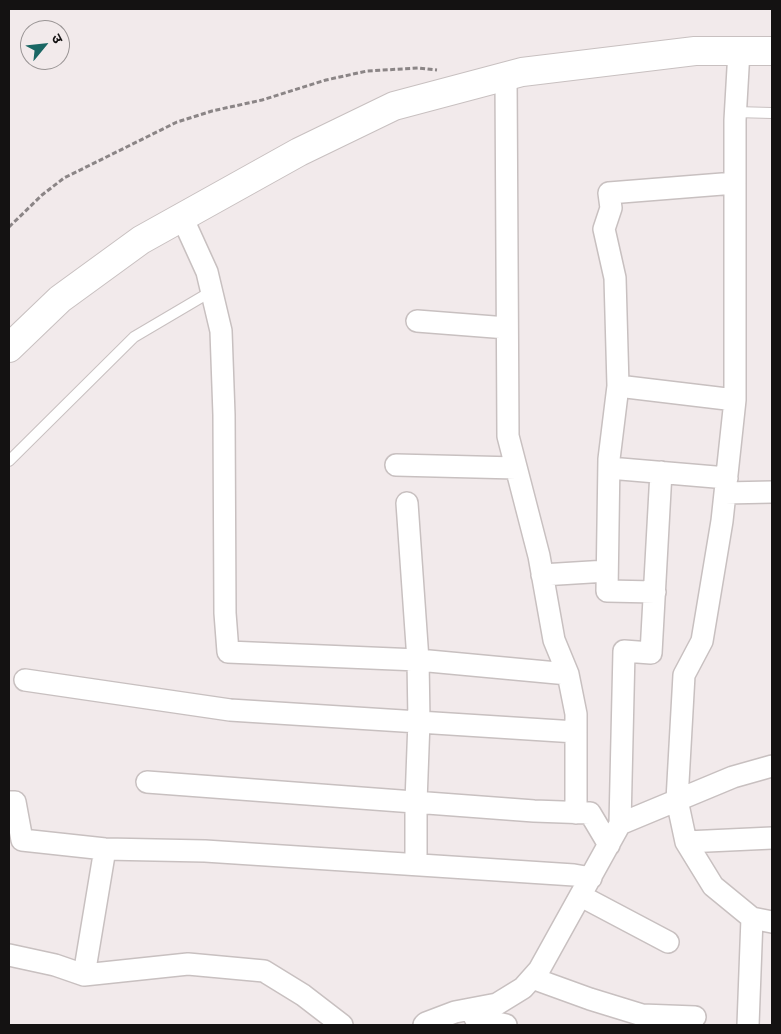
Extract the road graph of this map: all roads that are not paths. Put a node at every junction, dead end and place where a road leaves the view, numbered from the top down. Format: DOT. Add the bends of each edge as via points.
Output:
graph roads {
  1 [pos="739,51"];
  2 [pos="772,51"];
  3 [pos="506,77"];
  4 [pos="736,112"];
  5 [pos="772,113"];
  6 [pos="735,183"];
  7 [pos="182,217"];
  8 [pos="212,291"];
  9 [pos="417,321"];
  10 [pos="507,328"];
  11 [pos="9,348"];
  12 [pos="618,386"];
  13 [pos="735,400"];
  14 [pos="9,461"];
  15 [pos="396,465"];
  16 [pos="516,468"];
  17 [pos="609,468"];
  18 [pos="660,472"];
  19 [pos="726,486"];
  20 [pos="772,492"];
  21 [pos="407,503"];
  22 [pos="607,571"];
  23 [pos="542,574"];
  24 [pos="655,592"];
  25 [pos="418,660"];
  26 [pos="568,674"];
  27 [pos="24,680"];
  28 [pos="419,721"];
  29 [pos="576,732"];
  30 [pos="772,766"];
  31 [pos="147,782"];
  32 [pos="677,800"];
  33 [pos="9,802"];
  34 [pos="416,802"];
  35 [pos="576,813"];
  36 [pos="620,824"];
  37 [pos="772,838"];
  38 [pos="686,842"];
  39 [pos="609,845"];
  40 [pos="105,849"];
  41 [pos="416,864"];
  42 [pos="586,887"];
  43 [pos="762,920"];
  44 [pos="668,942"];
  45 [pos="9,955"];
  46 [pos="84,975"];
  47 [pos="532,978"];
  48 [pos="471,1009"];
  49 [pos="695,1017"];
  50 [pos="342,1025"];
  51 [pos="424,1025"];
  52 [pos="506,1025"];
  53 [pos="748,1025"];
  1 -- 2 [label="main road"];
  1 -- 3 [label="main road" via="695,51 522,72"];
  1 -- 4 [label="street"];
  3 -- 7 [label="main road" via="394,106 299,152"];
  3 -- 10 [label="street"];
  4 -- 5 [label="lane"];
  4 -- 6 [label="street"];
  6 -- 12 [label="street" via="609,193 611,208 604,229 615,278"];
  6 -- 13 [label="street"];
  7 -- 8 [label="street" via="207,272"];
  7 -- 11 [label="main road" via="141,240 60,299"];
  8 -- 14 [label="lane" via="134,337"];
  8 -- 25 [label="street" via="221,331 228,652"];
  9 -- 10 [label="street"];
  10 -- 16 [label="street" via="508,436"];
  12 -- 13 [label="street"];
  12 -- 17 [label="street"];
  13 -- 19 [label="street"];
  15 -- 16 [label="street"];
  16 -- 23 [label="street"];
  17 -- 18 [label="street"];
  17 -- 22 [label="street"];
  18 -- 19 [label="street"];
  18 -- 24 [label="street"];
  19 -- 20 [label="street"];
  19 -- 32 [label="street" via="702,641 684,675"];
  21 -- 25 [label="street"];
  22 -- 23 [label="street"];
  22 -- 24 [label="street" via="607,591"];
  23 -- 26 [label="street" via="554,640"];
  24 -- 36 [label="street" via="651,653 624,651"];
  25 -- 26 [label="street"];
  25 -- 28 [label="street"];
  26 -- 29 [label="street"];
  27 -- 28 [label="street" via="230,710"];
  28 -- 29 [label="street"];
  28 -- 34 [label="street"];
  29 -- 35 [label="street"];
  30 -- 32 [label="street" via="733,777"];
  31 -- 34 [label="street"];
  32 -- 36 [label="street"];
  32 -- 38 [label="street"];
  33 -- 40 [label="street" via="15,802 22,840"];
  34 -- 35 [label="street"];
  34 -- 41 [label="street"];
  35 -- 39 [label="street" via="590,813"];
  36 -- 39 [label="street"];
  37 -- 38 [label="street"];
  38 -- 43 [label="street" via="713,886"];
  39 -- 42 [label="street"];
  40 -- 41 [label="street" via="205,851"];
  40 -- 46 [label="street"];
  41 -- 42 [label="street" via="574,875"];
  42 -- 44 [label="street"];
  42 -- 47 [label="street"];
  43 -- 53 [label="street"];
  45 -- 46 [label="street"];
  46 -- 50 [label="street" via="188,964 264,971"];
  47 -- 48 [label="street" via="498,1004"];
  47 -- 49 [label="street" via="642,1015"];
  48 -- 51 [label="street"];
  48 -- 52 [label="street" via="475,1018"];
}
